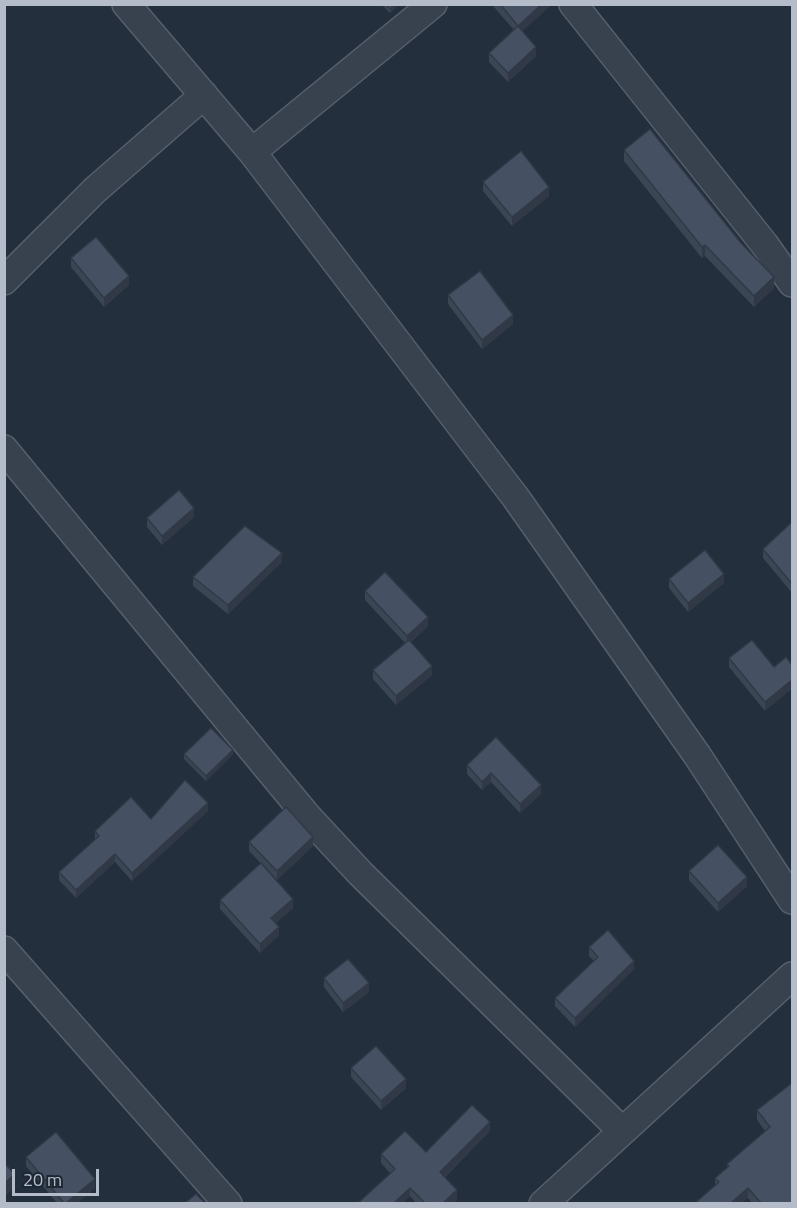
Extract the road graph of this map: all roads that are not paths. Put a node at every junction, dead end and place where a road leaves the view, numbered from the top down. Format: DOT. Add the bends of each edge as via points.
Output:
graph roads {
  1 [pos="126,4"];
  2 [pos="433,4"];
  3 [pos="573,4"];
  4 [pos="204,95"];
  5 [pos="252,152"];
  6 [pos="4,281"];
  7 [pos="792,283"];
  8 [pos="4,449"];
  9 [pos="792,900"];
  10 [pos="4,950"];
  11 [pos="792,976"];
  12 [pos="622,1131"];
  13 [pos="228,1203"];
  14 [pos="543,1203"];
  1 -- 4 [label="street"];
  2 -- 5 [label="street"];
  3 -- 7 [label="street"];
  4 -- 5 [label="street"];
  4 -- 6 [label="street" via="95,190"];
  5 -- 9 [label="street" via="523,507 697,755"];
  8 -- 12 [label="street" via="308,817"];
  10 -- 13 [label="street"];
  11 -- 12 [label="street"];
  12 -- 14 [label="street"];
}
